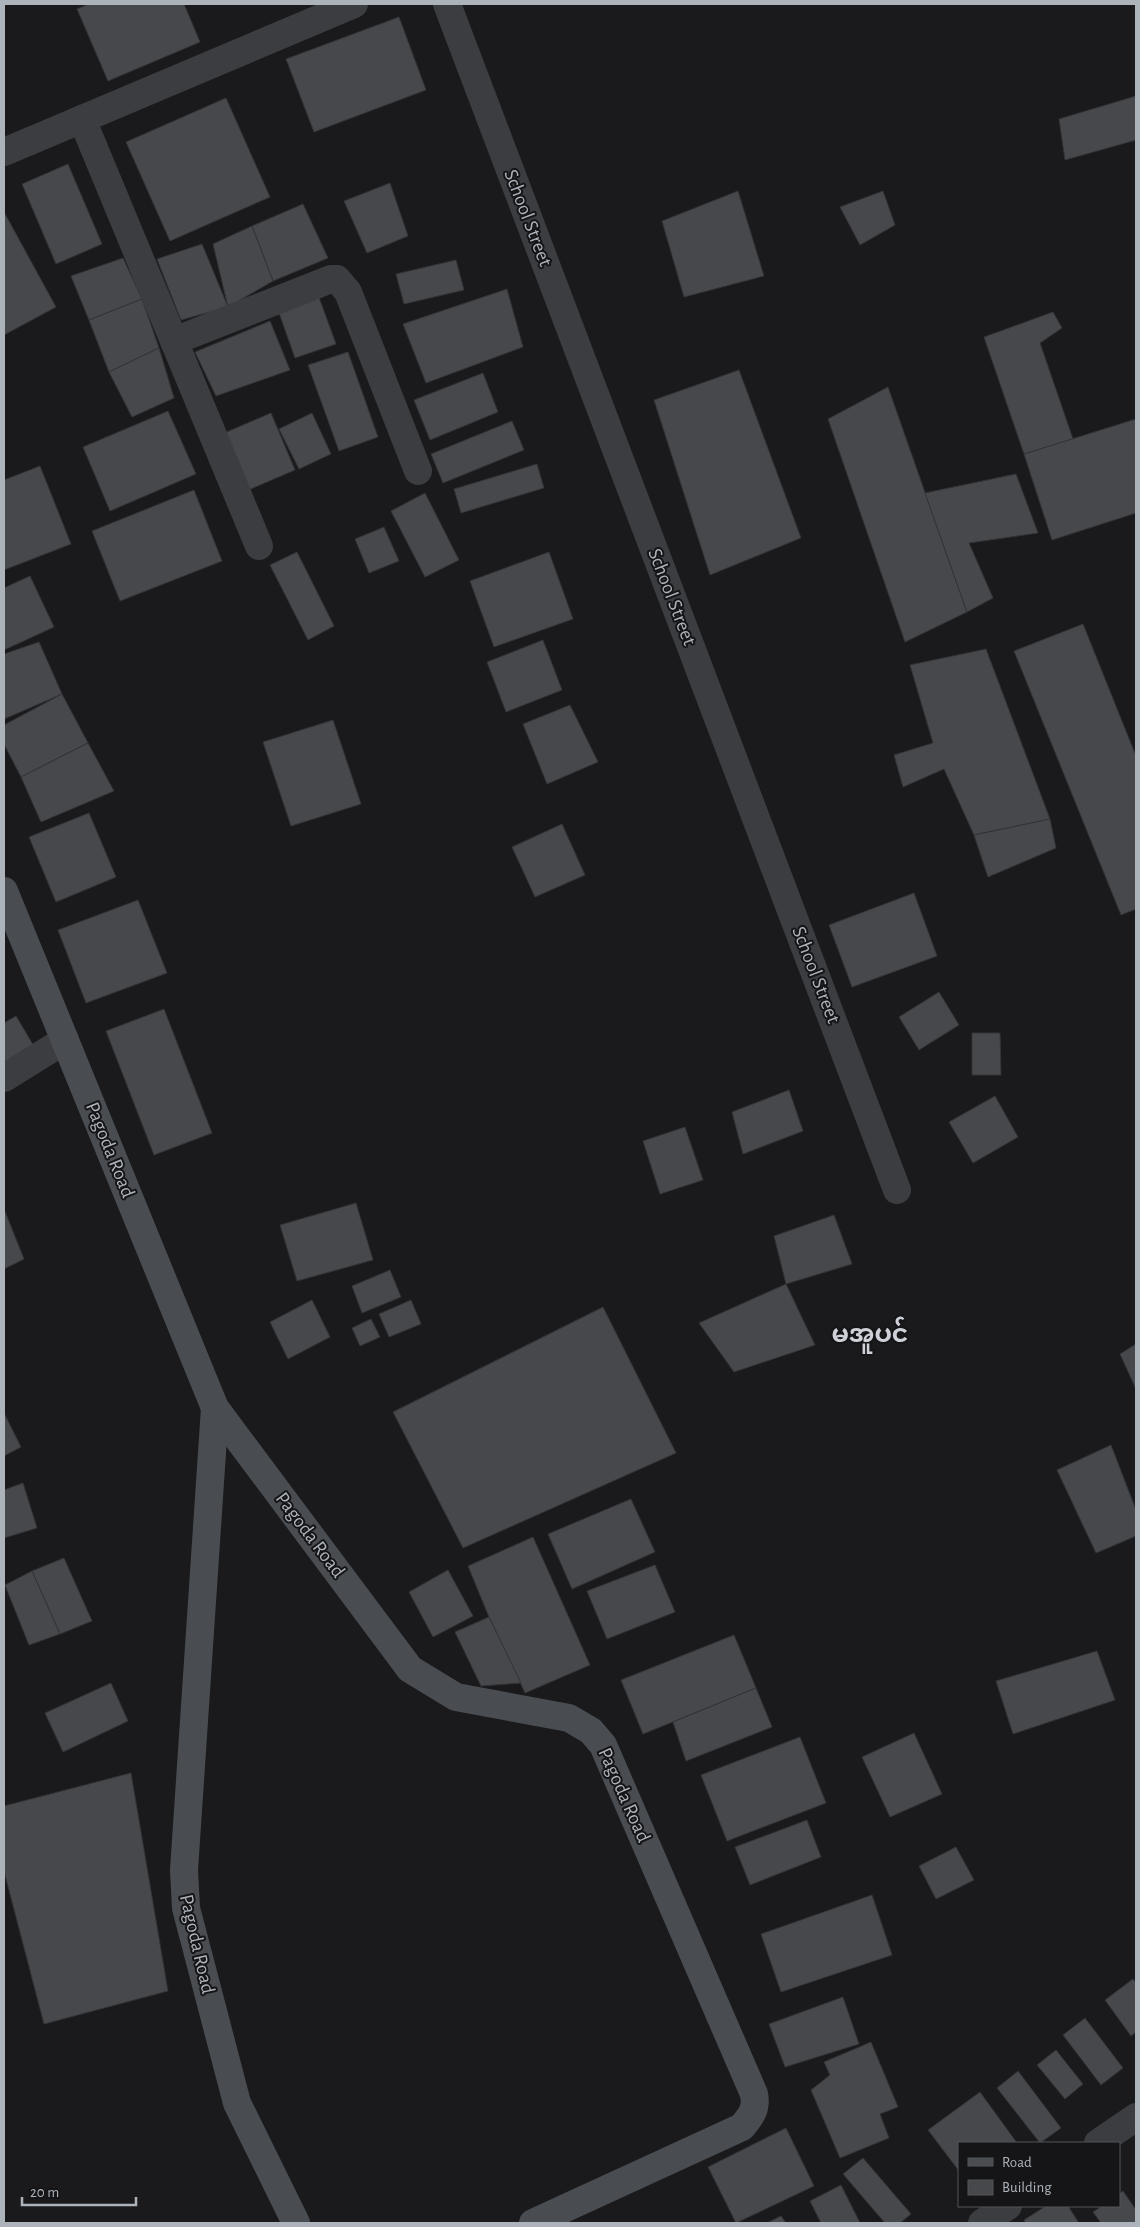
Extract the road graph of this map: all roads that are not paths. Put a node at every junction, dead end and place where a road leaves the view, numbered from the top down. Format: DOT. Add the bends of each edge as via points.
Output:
graph roads {
  1 [pos="354,4"];
  2 [pos="447,4"];
  3 [pos="82,119"];
  4 [pos="4,152"];
  5 [pos="174,341"];
  6 [pos="418,471"];
  7 [pos="259,546"];
  8 [pos="4,891"];
  9 [pos="65,1040"];
  10 [pos="4,1078"];
  11 [pos="897,1190"];
  12 [pos="216,1408"];
  13 [pos="1136,2117"];
  14 [pos="1099,2142"];
  15 [pos="296,2223"];
  16 [pos="533,2223"];
  1 -- 3 [label="street"];
  2 -- 11 [label="street, School Street"];
  3 -- 4 [label="street"];
  3 -- 5 [label="street"];
  5 -- 6 [label="street" via="338,279 348,292"];
  5 -- 7 [label="street"];
  8 -- 9 [label="main road, Pagoda Road"];
  9 -- 10 [label="street"];
  9 -- 12 [label="main road, Pagoda Road"];
  12 -- 15 [label="main road, Pagoda Road" via="184,1870 186,1908 237,2103"];
  12 -- 16 [label="main road, Pagoda Road" via="410,1669 456,1697 568,1718 591,1731 603,1745 754,2094 753,2114 742,2127"];
  13 -- 14 [label="street"];
}
